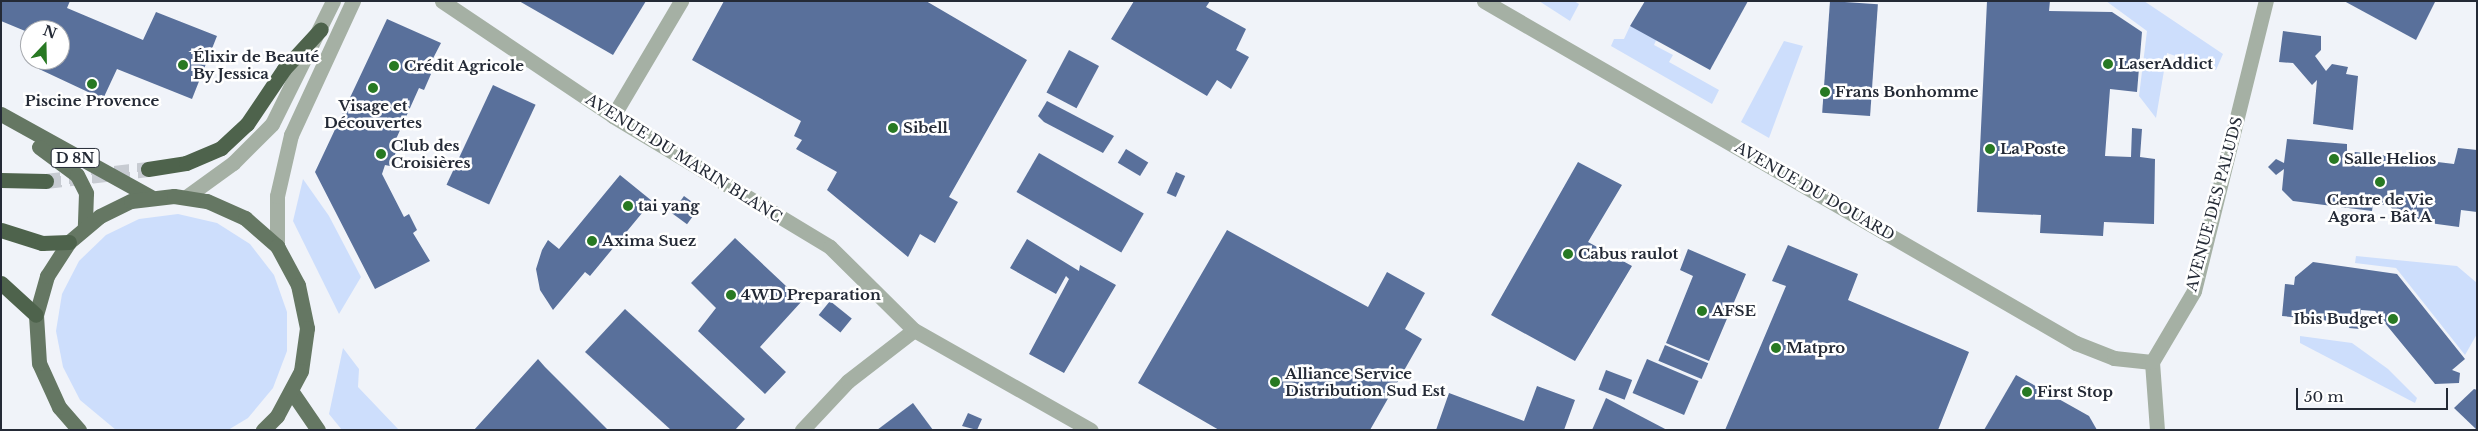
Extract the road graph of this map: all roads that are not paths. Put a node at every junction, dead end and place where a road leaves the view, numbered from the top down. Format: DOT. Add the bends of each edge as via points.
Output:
graph roads {
  1 [pos="333,1"];
  2 [pos="353,1"];
  3 [pos="442,1"];
  4 [pos="681,1"];
  5 [pos="1484,1"];
  6 [pos="2266,1"];
  7 [pos="321,29"];
  8 [pos="1,114"];
  9 [pos="613,116"];
  10 [pos="1,120"];
  11 [pos="148,169"];
  12 [pos="1,180"];
  13 [pos="46,181"];
  14 [pos="151,197"];
  15 [pos="186,197"];
  16 [pos="85,226"];
  17 [pos="1,230"];
  18 [pos="69,242"];
  19 [pos="277,246"];
  20 [pos="1,283"];
  21 [pos="36,315"];
  22 [pos="914,330"];
  23 [pos="2152,362"];
  24 [pos="292,392"];
  25 [pos="79,430"];
  26 [pos="263,430"];
  27 [pos="318,430"];
  28 [pos="802,430"];
  29 [pos="1090,430"];
  30 [pos="2157,430"];
  1 -- 7 [label="street"];
  2 -- 19 [label="street" via="291,135 277,196"];
  3 -- 9 [label="street, AVENUE DU MARIN BLANC"];
  4 -- 9 [label="street"];
  5 -- 23 [label="street, AVENUE DU DOUARD" via="2076,343 2114,358"];
  6 -- 23 [label="street, AVENUE DES PALUDS" via="2194,291"];
  7 -- 11 [label="highway" via="284,69 247,124 221,148 186,163"];
  7 -- 15 [label="street" via="272,124 233,163"];
  8 -- 14 [label="main road, D 8N"];
  9 -- 22 [label="street, AVENUE DU MARIN BLANC" via="830,247"];
  10 -- 16 [label="main road, D 8N" via="77,174 86,193"];
  12 -- 13 [label="highway"];
  14 -- 15 [label="main road"];
  14 -- 16 [label="main road" via="115,208"];
  15 -- 19 [label="main road" via="245,218"];
  16 -- 18 [label="main road"];
  17 -- 18 [label="highway" via="42,243"];
  18 -- 21 [label="main road" via="47,276"];
  19 -- 24 [label="main road" via="298,284 306,320 305,350"];
  20 -- 21 [label="highway"];
  21 -- 25 [label="main road" via="36,339 47,386"];
  22 -- 28 [label="street" via="848,381"];
  22 -- 29 [label="street, AVENUE DU MARIN BLANC"];
  23 -- 30 [label="street"];
  24 -- 26 [label="main road"];
  24 -- 27 [label="main road"];
}
